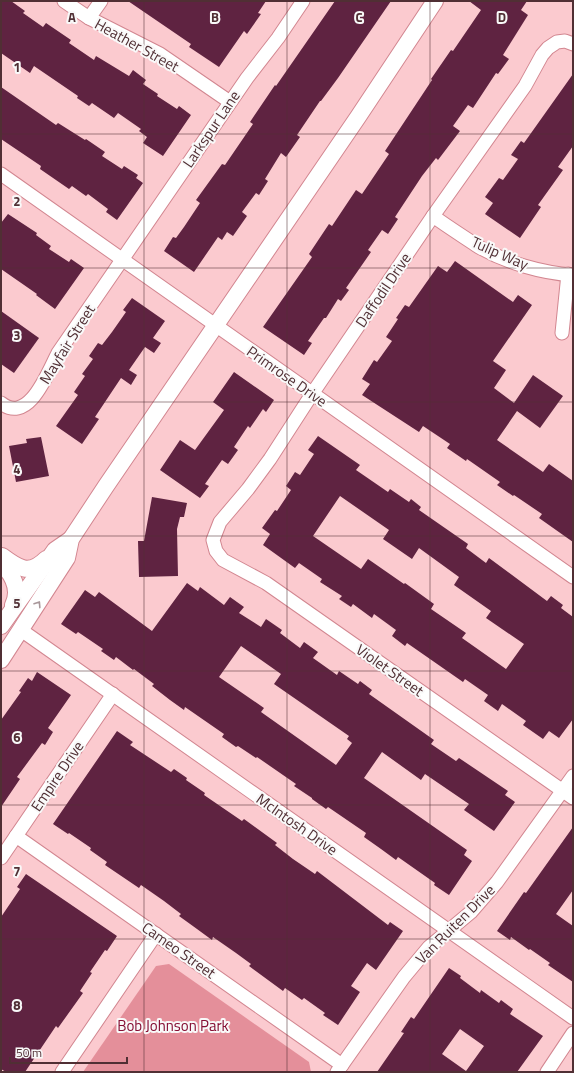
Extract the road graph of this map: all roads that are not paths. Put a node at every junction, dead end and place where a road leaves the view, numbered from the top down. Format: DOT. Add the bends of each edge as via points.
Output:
graph roads {
  1 [pos="64,1"];
  2 [pos="101,1"];
  3 [pos="303,1"];
  4 [pos="435,1"];
  5 [pos="89,18"];
  6 [pos="573,44"];
  7 [pos="230,102"];
  8 [pos="1,174"];
  9 [pos="433,216"];
  10 [pos="122,260"];
  11 [pos="570,274"];
  12 [pos="215,325"];
  13 [pos="562,333"];
  14 [pos="312,394"];
  15 [pos="1,403"];
  16 [pos="71,539"];
  17 [pos="213,540"];
  18 [pos="1,555"];
  19 [pos="50,556"];
  20 [pos="1,563"];
  21 [pos="573,577"];
  22 [pos="5,621"];
  23 [pos="21,630"];
  24 [pos="1,660"];
  25 [pos="113,694"];
  26 [pos="573,776"];
  27 [pos="568,794"];
  28 [pos="16,836"];
  29 [pos="1,858"];
  30 [pos="449,931"];
  31 [pos="156,934"];
  32 [pos="573,1018"];
  33 [pos="573,1033"];
  34 [pos="339,1068"];
  35 [pos="62,1072"];
  36 [pos="546,1072"];
  1 -- 5 [label="street, Heather Street"];
  2 -- 5 [label="street"];
  3 -- 7 [label="street, Larkspur Lane"];
  4 -- 12 [label="street"];
  5 -- 7 [label="street, Heather Street" via="160,54"];
  6 -- 9 [label="street, Daffodil Drive" via="557,42 542,55 524,86"];
  7 -- 10 [label="street, Larkspur Lane"];
  8 -- 10 [label="street, Primrose Drive"];
  9 -- 11 [label="street, Tulip Way" via="481,248 509,260 536,269"];
  9 -- 14 [label="street, Daffodil Drive"];
  10 -- 12 [label="street, Primrose Drive"];
  10 -- 15 [label="street, Mayfair Street" via="58,353 31,401 18,408 6,407"];
  11 -- 13 [label="street"];
  12 -- 14 [label="street, Primrose Drive"];
  12 -- 16 [label="street"];
  14 -- 17 [label="street, Daffodil Drive" via="248,489 220,522"];
  14 -- 21 [label="street, Primrose Drive"];
  16 -- 19 [label="street"];
  23 -- 16 [label="street, one-way" via="67,558"];
  17 -- 27 [label="street, Violet Street" via="216,551 223,560 266,583"];
  18 -- 19 [label="street" via="16,566 27,569 34,568"];
  19 -- 22 [label="street"];
  20 -- 22 [label="street" via="11,574 17,589 15,602"];
  23 -- 24 [label="street"];
  23 -- 25 [label="street, McIntosh Drive"];
  25 -- 28 [label="street, Empire Drive"];
  25 -- 30 [label="street, McIntosh Drive"];
  26 -- 27 [label="street, Van Ruiten Drive"];
  27 -- 30 [label="street, Van Ruiten Drive" via="471,912"];
  28 -- 29 [label="street, Empire Drive"];
  28 -- 31 [label="street, Cameo Street"];
  30 -- 32 [label="street, McIntosh Drive"];
  30 -- 34 [label="street, Van Ruiten Drive" via="429,947 404,977"];
  31 -- 34 [label="street, Cameo Street"];
  31 -- 35 [label="street"];
  33 -- 36 [label="street"];
}
